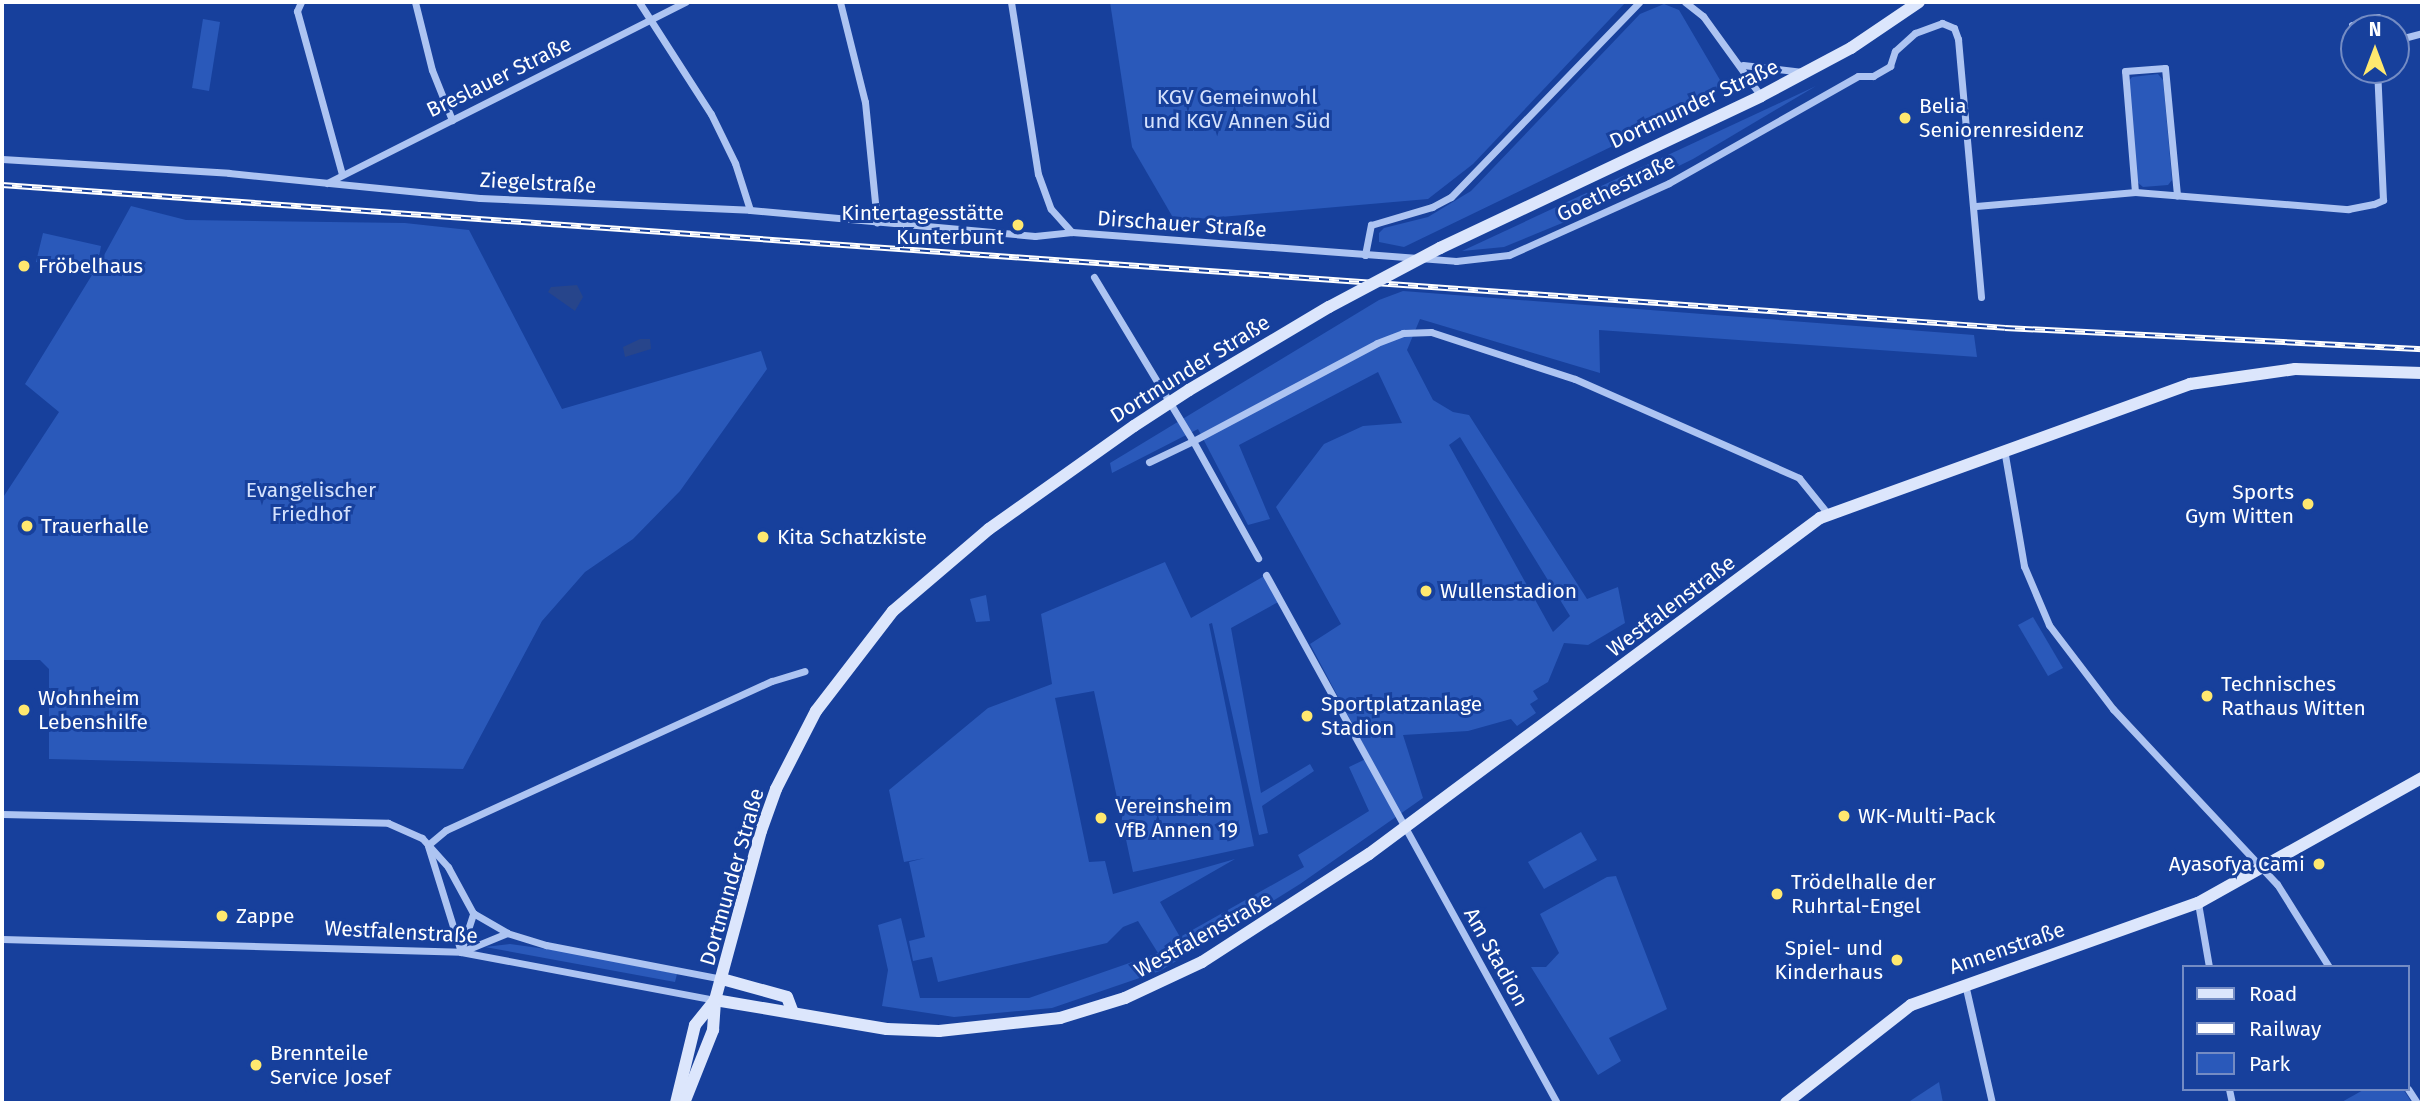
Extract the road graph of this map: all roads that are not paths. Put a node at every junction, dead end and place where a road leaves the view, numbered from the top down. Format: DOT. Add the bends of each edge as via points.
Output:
graph roads {
  1 [pos="301,2"];
  2 [pos="415,2"];
  3 [pos="639,2"];
  4 [pos="686,2"];
  5 [pos="840,2"];
  6 [pos="1011,2"];
  7 [pos="1639,2"];
  8 [pos="1685,2"];
  9 [pos="1919,2"];
  10 [pos="652,21"];
  11 [pos="1743,65"];
  12 [pos="1807,72"];
  13 [pos="2378,84"];
  14 [pos="1761,96"];
  15 [pos="452,120"];
  16 [pos="2,159"];
  17 [pos="342,174"];
  18 [pos="326,183"];
  19 [pos="2135,192"];
  20 [pos="2177,195"];
  21 [pos="1976,206"];
  22 [pos="750,210"];
  23 [pos="877,222"];
  24 [pos="1072,232"];
  25 [pos="1365,255"];
  26 [pos="1094,277"];
  27 [pos="1982,297"];
  28 [pos="2422,373"];
  29 [pos="1193,441"];
  30 [pos="2004,449"];
  31 [pos="1149,462"];
  32 [pos="1828,514"];
  33 [pos="1258,558"];
  34 [pos="1266,575"];
  35 [pos="804,671"];
  36 [pos="2422,778"];
  37 [pos="2,814"];
  38 [pos="1402,828"];
  39 [pos="428,845"];
  40 [pos="2262,868"];
  41 [pos="2198,903"];
  42 [pos="473,913"];
  43 [pos="507,933"];
  44 [pos="2,939"];
  45 [pos="461,952"];
  46 [pos="2209,965"];
  47 [pos="2328,965"];
  48 [pos="722,979"];
  49 [pos="1964,983"];
  50 [pos="715,1000"];
  51 [pos="792,1010"];
  52 [pos="676,1103"];
  53 [pos="684,1103"];
  54 [pos="1557,1103"];
  55 [pos="1786,1103"];
  56 [pos="1992,1103"];
  1 -- 17 [label="street" via="297,11"];
  2 -- 15 [label="street" via="432,70"];
  3 -- 10 [label="street"];
  4 -- 10 [label="street, Breslauer Straße"];
  5 -- 23 [label="street" via="865,102"];
  6 -- 24 [label="street, Dirschauer Straße" via="1038,174 1051,209"];
  7 -- 25 [label="street" via="1451,197 1432,208 1371,225"];
  8 -- 11 [label="street" via="1703,16"];
  9 -- 12 [label="street, Dortmunder Straße"];
  10 -- 15 [label="street, Breslauer Straße"];
  10 -- 22 [label="street" via="724,139"];
  11 -- 12 [label="street"];
  11 -- 14 [label="street"];
  12 -- 14 [label="street, Dortmunder Straße"];
  13 -- 20 [label="street" via="2383,200 2348,209"];
  14 -- 48 [label="street, Dortmunder Straße, bridge" via="1440,248 1329,307 1133,426 937,571 893,611 817,711 773,796"];
  15 -- 17 [label="street, Breslauer Straße"];
  16 -- 18 [label="street, Ziegelstraße"];
  17 -- 18 [label="street, Breslauer Straße"];
  18 -- 22 [label="street, Ziegelstraße" via="480,198"];
  19 -- 20 [label="street"];
  19 -- 20 [label="street" via="2125,71 2165,68"];
  19 -- 21 [label="street"];
  21 -- 25 [label="street, Goethestraße" via="1958,39 1954,28 1930,24 1895,51 1890,66 1873,76 1858,76 1669,183 1509,255 1456,261"];
  21 -- 27 [label="street, Goethestraße"];
  22 -- 23 [label="street, Ziegelstraße"];
  23 -- 24 [label="street, Ziegelstraße" via="1035,236"];
  24 -- 25 [label="street, Dirschauer Straße"];
  26 -- 29 [label="street"];
  28 -- 30 [label="street" via="2304,369 2247,373 2164,391"];
  29 -- 31 [label="street"];
  29 -- 32 [label="street" via="1387,338 1431,332 1575,379 1799,478"];
  29 -- 33 [label="street"];
  30 -- 32 [label="street, Westfalenstraße"];
  30 -- 40 [label="street" via="2031,584 2059,641 2113,709"];
  32 -- 38 [label="street, Westfalenstraße"];
  34 -- 38 [label="street"];
  35 -- 39 [label="street" via="772,681 446,830"];
  36 -- 40 [label="street, Annenstraße"];
  37 -- 39 [label="street" via="373,820 414,833"];
  38 -- 51 [label="street, Westfalenstraße" via="1288,910 1202,962 1092,1009 1028,1023 939,1031 887,1028"];
  38 -- 54 [label="street, Am Stadion"];
  39 -- 42 [label="street" via="448,867"];
  39 -- 45 [label="street"];
  40 -- 41 [label="street, Annenstraße"];
  40 -- 47 [label="street"];
  41 -- 46 [label="street"];
  41 -- 49 [label="street, Annenstraße"];
  42 -- 43 [label="street, Westfalenstraße"];
  42 -- 45 [label="street"];
  43 -- 45 [label="street"];
  43 -- 48 [label="street, Westfalenstraße"];
  44 -- 45 [label="street, Westfalenstraße"];
  45 -- 50 [label="street, Westfalenstraße"];
  48 -- 50 [label="street, Dortmunder Straße"];
  48 -- 51 [label="street, Westfalenstraße" via="786,996"];
  49 -- 55 [label="street, Annenstraße" via="1911,1005"];
  49 -- 56 [label="street"];
  50 -- 51 [label="street, Westfalenstraße" via="783,1014"];
  50 -- 52 [label="street, Dortmunder Straße" via="695,1025"];
  50 -- 53 [label="street, Dortmunder Straße" via="713,1030"];
}
